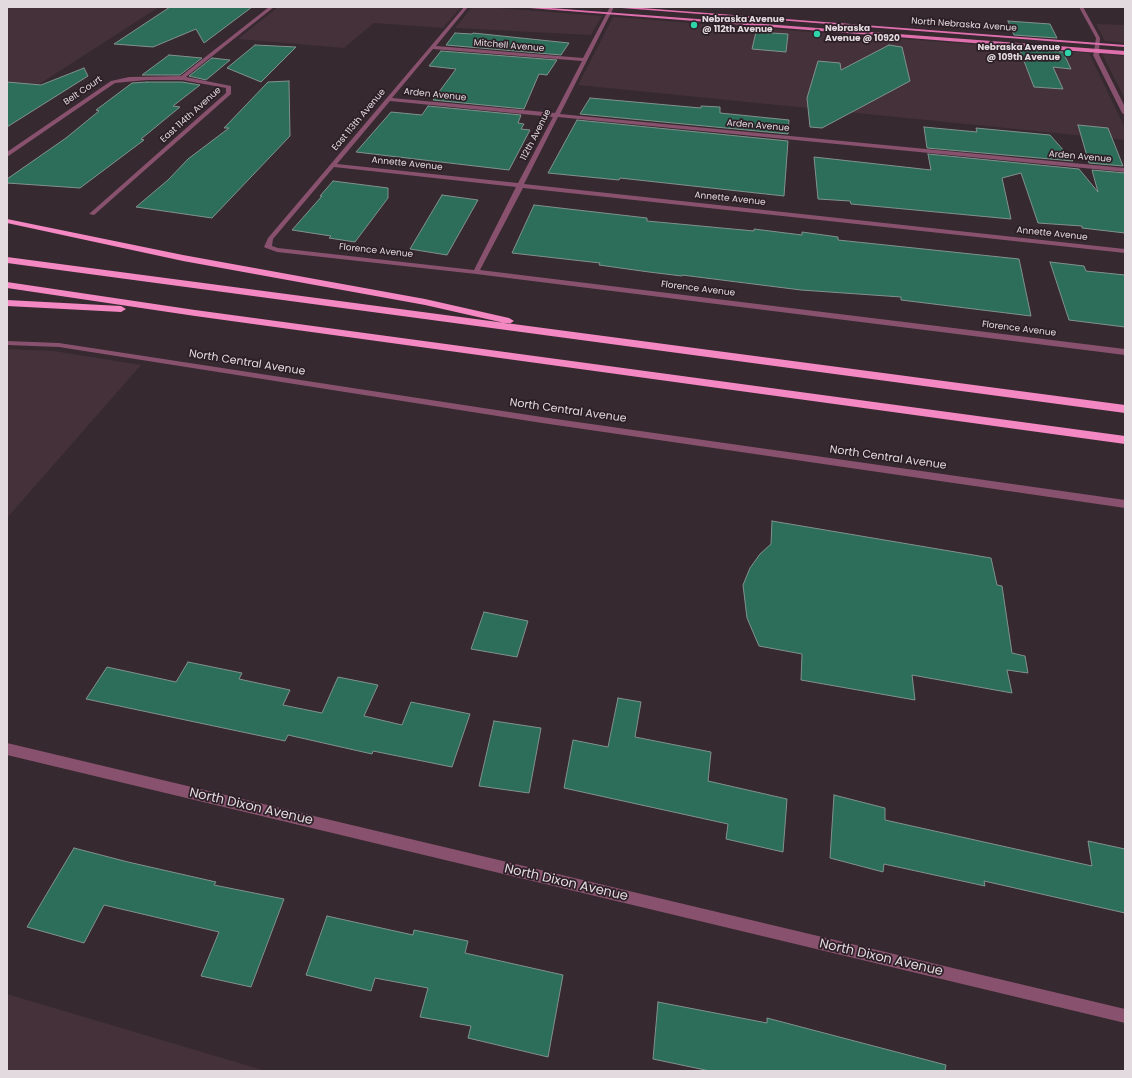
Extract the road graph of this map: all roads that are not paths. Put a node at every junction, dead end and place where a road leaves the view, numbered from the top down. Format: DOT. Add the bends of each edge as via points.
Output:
graph roads {
  1 [pos="272,7"];
  2 [pos="466,7"];
  3 [pos="519,7"];
  4 [pos="611,7"];
  5 [pos="1081,7"];
  6 [pos="609,14"];
  7 [pos="911,29"];
  8 [pos="912,37"];
  9 [pos="1098,44"];
  10 [pos="1125,46"];
  11 [pos="432,47"];
  12 [pos="1097,51"];
  13 [pos="1125,53"];
  14 [pos="584,60"];
  15 [pos="182,78"];
  16 [pos="388,99"];
  17 [pos="1125,113"];
  18 [pos="556,116"];
  19 [pos="7,155"];
  20 [pos="332,165"];
  21 [pos="1125,170"];
  22 [pos="520,186"];
  23 [pos="92,214"];
  24 [pos="7,220"];
  25 [pos="268,247"];
  26 [pos="1125,251"];
  27 [pos="7,260"];
  28 [pos="476,272"];
  29 [pos="7,285"];
  30 [pos="7,303"];
  31 [pos="194,313"];
  32 [pos="567,335"];
  33 [pos="7,343"];
  34 [pos="1125,352"];
  35 [pos="1125,409"];
  36 [pos="1125,440"];
  37 [pos="1125,504"];
  38 [pos="7,749"];
  39 [pos="1125,1016"];
  1 -- 15 [label="street"];
  2 -- 11 [label="street, East 113th Avenue"];
  3 -- 6 [label="main road, North Nebraska Avenue"];
  4 -- 6 [label="street, 112th Avenue"];
  4 -- 7 [label="main road, North Nebraska Avenue"];
  5 -- 9 [label="street" via="1098,38"];
  6 -- 8 [label="main road, North Nebraska Avenue"];
  6 -- 14 [label="street, 112th Avenue"];
  7 -- 8 [label="main road"];
  7 -- 9 [label="main road, North Nebraska Avenue"];
  8 -- 12 [label="main road, North Nebraska Avenue"];
  9 -- 10 [label="main road, North Nebraska Avenue"];
  9 -- 12 [label="street"];
  11 -- 14 [label="street, Mitchell Avenue"];
  11 -- 16 [label="street, East 113th Avenue"];
  12 -- 13 [label="main road, North Nebraska Avenue"];
  12 -- 17 [label="street" via="1096,55"];
  14 -- 18 [label="street, 112th Avenue"];
  15 -- 19 [label="street, Belt Court" via="141,78 113,82"];
  15 -- 23 [label="street, East 114th Avenue" via="229,87 229,93"];
  16 -- 18 [label="street, Arden Avenue"];
  16 -- 20 [label="street, East 113th Avenue"];
  18 -- 21 [label="street, Arden Avenue"];
  18 -- 22 [label="street, 112th Avenue"];
  20 -- 22 [label="street, Annette Avenue"];
  20 -- 25 [label="street, East 113th Avenue" via="270,239"];
  22 -- 26 [label="street, Annette Avenue"];
  22 -- 28 [label="street, 112th Avenue"];
  24 -- 32 [label="highway" via="183,258 425,302"];
  25 -- 28 [label="street, Florence Avenue"];
  27 -- 32 [label="highway"];
  28 -- 34 [label="street, Florence Avenue"];
  29 -- 31 [label="highway"];
  30 -- 31 [label="highway"];
  31 -- 36 [label="highway"];
  32 -- 35 [label="highway"];
  33 -- 37 [label="street, North Central Avenue" via="59,345 534,419"];
  38 -- 39 [label="street, North Dixon Avenue"];
}
